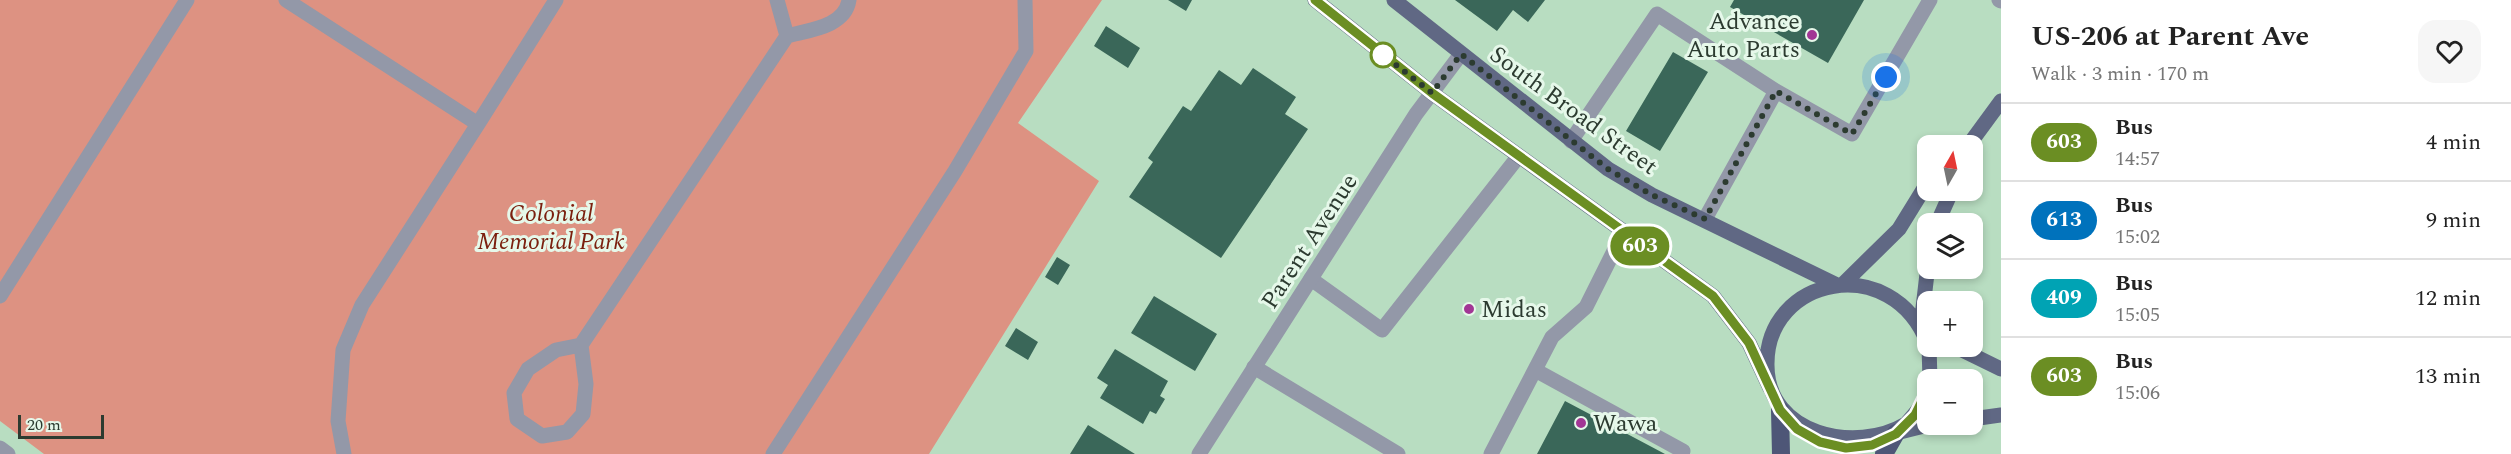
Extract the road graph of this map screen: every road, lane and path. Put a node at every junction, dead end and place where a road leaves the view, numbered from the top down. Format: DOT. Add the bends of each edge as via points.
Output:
graph roads {
  1 [pos="187,0"];
  2 [pos="286,0"];
  3 [pos="556,0"];
  4 [pos="777,0"];
  5 [pos="849,0"];
  6 [pos="1025,0"];
  7 [pos="1394,0"];
  8 [pos="1930,0"];
  9 [pos="1324,3"];
  10 [pos="787,36"];
  11 [pos="1461,54"];
  12 [pos="1776,91"];
  13 [pos="1432,93"];
  14 [pos="2001,101"];
  15 [pos="478,124"];
  16 [pos="1976,135"];
  17 [pos="1571,141"];
  18 [pos="1518,157"];
  19 [pos="1917,200"];
  20 [pos="1705,219"];
  21 [pos="1623,233"];
  22 [pos="1311,279"];
  23 [pos="1839,285"];
  24 [pos="0,296"];
  25 [pos="1917,324"];
  26 [pos="581,345"];
  27 [pos="1976,357"];
  28 [pos="1254,367"];
  29 [pos="2001,369"];
  30 [pos="1535,370"];
  31 [pos="1770,388"];
  32 [pos="1780,410"];
  33 [pos="1917,411"];
  34 [pos="2001,415"];
  35 [pos="1983,417"];
  36 [pos="1917,428"];
  37 [pos="1896,434"];
  38 [pos="0,448"];
  39 [pos="8,454"];
  40 [pos="344,454"];
  41 [pos="773,454"];
  42 [pos="1199,454"];
  43 [pos="1398,454"];
  44 [pos="1491,454"];
  45 [pos="1682,454"];
  46 [pos="1781,454"];
  47 [pos="1884,454"];
  1 -- 24 [label="street"];
  2 -- 15 [label="street"];
  3 -- 15 [label="street"];
  4 -- 10 [label="street"];
  5 -- 10 [label="street" via="837,22"];
  6 -- 41 [label="street" via="1026,51 955,171"];
  7 -- 11 [label="main road, South Broad Street"];
  8 -- 12 [label="street" via="1852,134"];
  9 -- 13 [label="main road"];
  10 -- 26 [label="street"];
  11 -- 13 [label="street, Parent Avenue"];
  11 -- 17 [label="main road, South Broad Street"];
  12 -- 17 [label="street" via="1657,14"];
  12 -- 20 [label="street"];
  13 -- 18 [label="main road"];
  13 -- 22 [label="street, Parent Avenue"];
  14 -- 16 [label="main road"];
  15 -- 40 [label="street" via="362,305 343,350 338,421"];
  17 -- 20 [label="main road, South Broad Street" via="1652,195"];
  18 -- 21 [label="main road"];
  18 -- 22 [label="street" via="1382,330"];
  19 -- 23 [label="main road" via="1899,229"];
  20 -- 23 [label="main road, South Broad Street"];
  21 -- 30 [label="street" via="1586,307 1552,337"];
  21 -- 31 [label="main road" via="1713,296 1749,343"];
  22 -- 28 [label="street, Parent Avenue"];
  23 -- 25 [label="main road" via="1861,285 1884,292 1906,307"];
  23 -- 31 [label="main road" via="1815,291 1795,304 1780,321 1770,342"];
  26 -- 26 [label="street" via="586,384 584,414 567,432 542,436 517,419 514,393 528,369 556,350"];
  27 -- 29 [label="main road"];
  28 -- 42 [label="street, Parent Avenue"];
  28 -- 43 [label="street"];
  30 -- 44 [label="street"];
  30 -- 45 [label="street" via="1586,405 1683,451"];
  31 -- 32 [label="main road"];
  32 -- 37 [label="main road" via="1797,429 1820,442 1846,448 1872,445"];
  32 -- 46 [label="highway"];
  33 -- 37 [label="main road"];
  34 -- 35 [label="main road"];
  36 -- 37 [label="main road"];
  37 -- 47 [label="highway"];
  38 -- 39 [label="street"];
}
